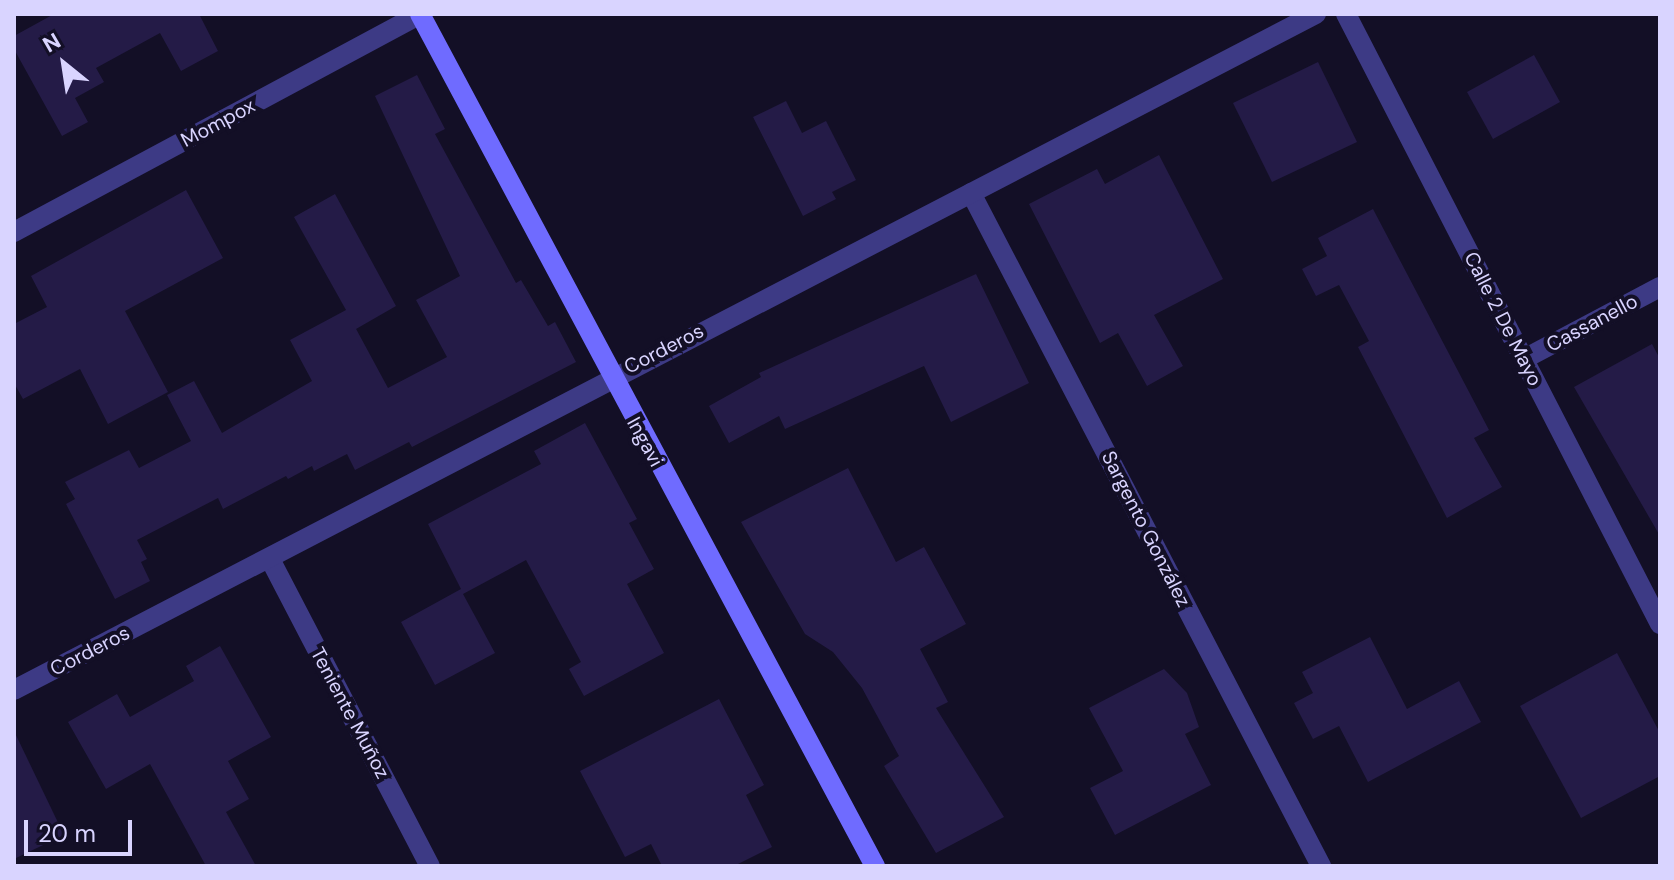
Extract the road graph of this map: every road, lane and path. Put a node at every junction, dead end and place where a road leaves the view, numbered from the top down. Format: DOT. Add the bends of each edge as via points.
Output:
graph roads {
  1 [pos="421,14"];
  2 [pos="1316,14"];
  3 [pos="1346,14"];
  4 [pos="971,193"];
  5 [pos="14,232"];
  6 [pos="1660,287"];
  7 [pos="1524,359"];
  8 [pos="610,377"];
  9 [pos="270,559"];
  10 [pos="1660,624"];
  11 [pos="14,690"];
  12 [pos="430,866"];
  13 [pos="875,866"];
  14 [pos="1321,866"];
  1 -- 5 [label="street, Mompox"];
  1 -- 8 [label="main road, Ingavi"];
  2 -- 4 [label="street, Corderos"];
  3 -- 7 [label="street, Calle 2 De Mayo"];
  4 -- 8 [label="street, Corderos"];
  4 -- 14 [label="street, Sargento González"];
  6 -- 7 [label="street, Cassanello"];
  7 -- 10 [label="street, Calle 2 De Mayo"];
  8 -- 9 [label="street, Corderos"];
  8 -- 13 [label="main road, Ingavi"];
  9 -- 11 [label="street, Corderos"];
  9 -- 12 [label="street, Teniente Muñoz"];
}
